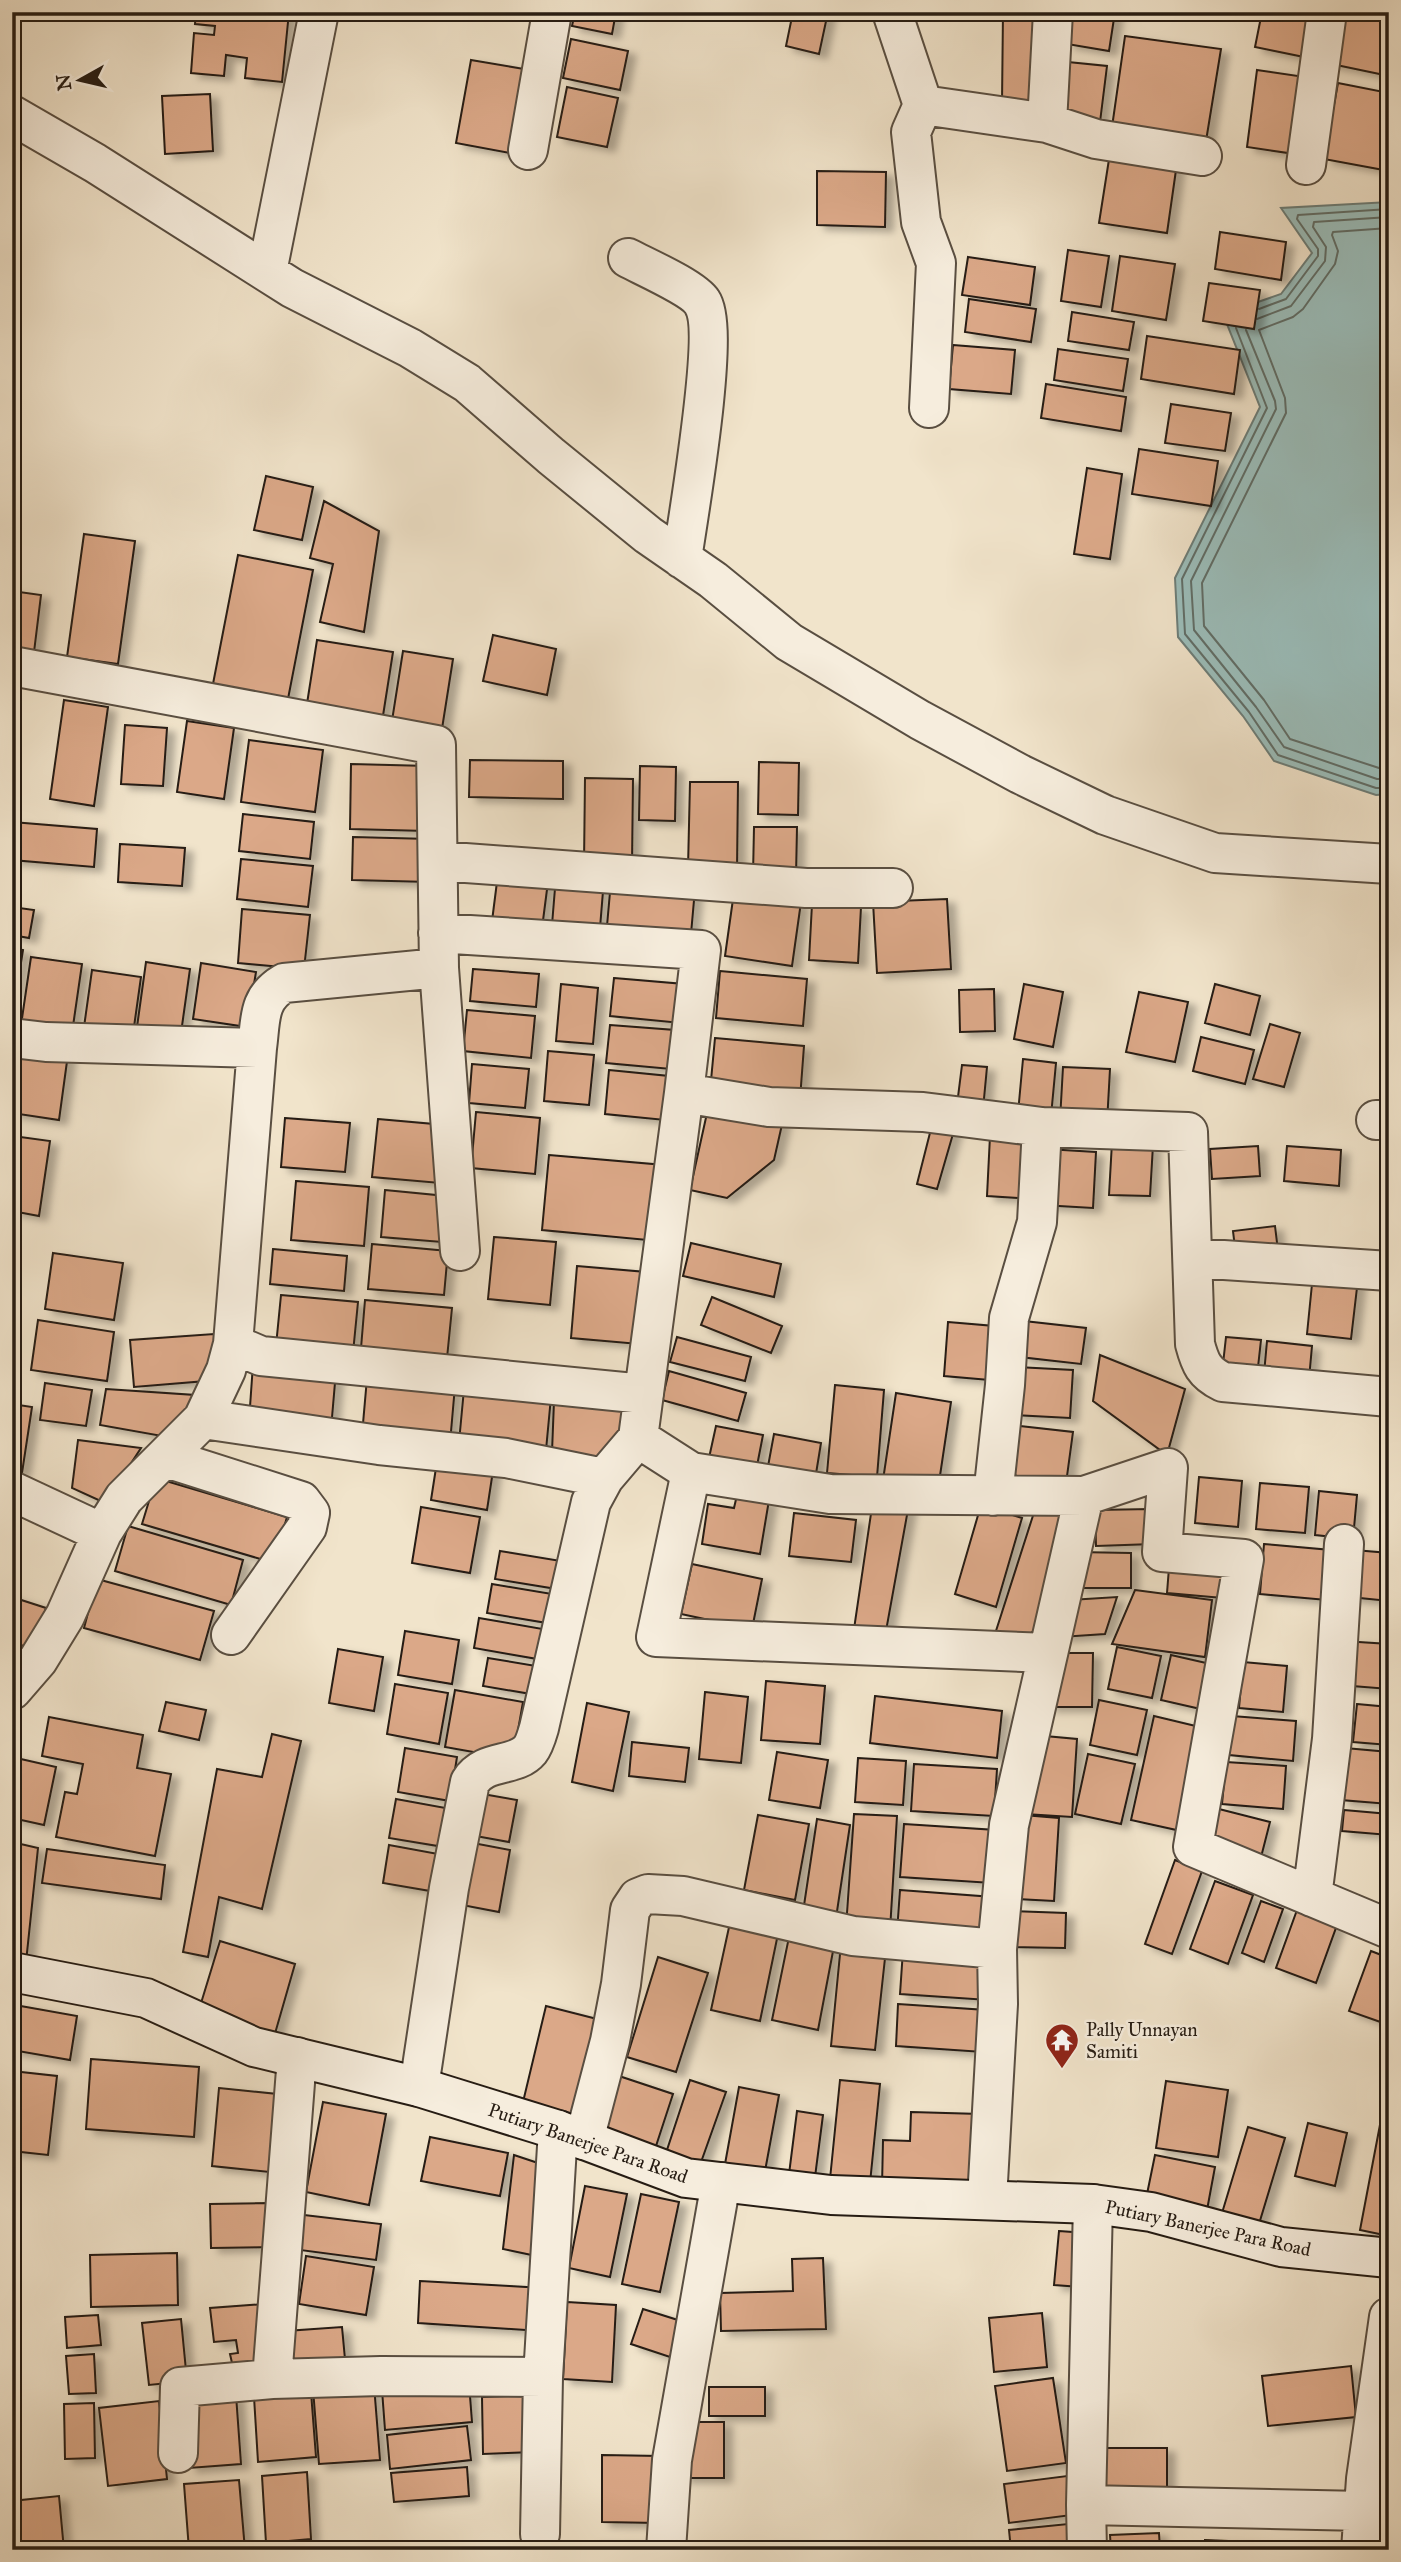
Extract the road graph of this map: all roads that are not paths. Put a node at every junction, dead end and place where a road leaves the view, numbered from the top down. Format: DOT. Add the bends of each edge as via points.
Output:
graph roads {
  1 [pos="319,12"];
  2 [pos="552,12"];
  3 [pos="1053,12"];
  4 [pos="1327,12"];
  5 [pos="899,20"];
  6 [pos="923,105"];
  7 [pos="12,115"];
  8 [pos="1046,123"];
  9 [pos="528,150"];
  10 [pos="1202,156"];
  11 [pos="1306,165"];
  12 [pos="628,258"];
  13 [pos="267,272"];
  14 [pos="929,408"];
  15 [pos="682,559"];
  16 [pos="12,666"];
  17 [pos="439,861"];
  18 [pos="1389,864"];
  19 [pos="893,888"];
  20 [pos="438,951"];
  21 [pos="12,1038"];
  22 [pos="257,1048"];
  23 [pos="684,1093"];
  24 [pos="1042,1127"];
  25 [pos="460,1251"];
  26 [pos="1194,1258"];
  27 [pos="1389,1271"];
  28 [pos="233,1344"];
  29 [pos="644,1394"];
  30 [pos="1389,1397"];
  31 [pos="203,1419"];
  32 [pos="638,1438"];
  33 [pos="166,1458"];
  34 [pos="691,1472"];
  35 [pos="604,1478"];
  36 [pos="12,1491"];
  37 [pos="993,1496"];
  38 [pos="1084,1496"];
  39 [pos="102,1533"];
  40 [pos="1344,1545"];
  41 [pos="231,1635"];
  42 [pos="1048,1653"];
  43 [pos="12,1690"];
  44 [pos="1312,1897"];
  45 [pos="1389,1929"];
  46 [pos="997,1949"];
  47 [pos="12,1972"];
  48 [pos="297,2057"];
  49 [pos="419,2087"];
  50 [pos="571,2135"];
  51 [pos="721,2182"];
  52 [pos="987,2200"];
  53 [pos="1093,2204"];
  54 [pos="1389,2258"];
  55 [pos="1389,2317"];
  56 [pos="543,2377"];
  57 [pos="272,2379"];
  58 [pos="178,2453"];
  59 [pos="1086,2505"];
  60 [pos="1363,2511"];
  61 [pos="540,2534"];
  62 [pos="666,2550"];
  63 [pos="1087,2550"];
  64 [pos="1361,2550"];
  1 -- 13 [label="street"];
  2 -- 9 [label="street"];
  3 -- 8 [label="street"];
  4 -- 11 [label="street"];
  5 -- 6 [label="street"];
  6 -- 8 [label="street"];
  6 -- 14 [label="street" via="911,132 921,222 936,263"];
  7 -- 13 [label="street"];
  8 -- 10 [label="street" via="1096,139"];
  12 -- 15 [label="street" via="692,293 703,303 707,320 703,404"];
  13 -- 15 [label="street" via="467,383"];
  15 -- 18 [label="street" via="801,649 920,720 1105,815 1215,853"];
  16 -- 17 [label="street" via="436,745"];
  17 -- 19 [label="street" via="806,888"];
  17 -- 20 [label="street"];
  20 -- 22 [label="street" via="284,983 264,1000"];
  20 -- 23 [label="street" via="701,950"];
  20 -- 25 [label="street"];
  21 -- 22 [label="street"];
  22 -- 28 [label="street"];
  23 -- 24 [label="street" via="769,1107 922,1112"];
  23 -- 29 [label="street"];
  24 -- 26 [label="street" via="1188,1132"];
  24 -- 37 [label="street" via="1037,1222 1009,1318"];
  26 -- 27 [label="street"];
  26 -- 30 [label="street" via="1195,1344 1201,1366 1210,1377 1223,1382"];
  28 -- 29 [label="street" via="261,1356"];
  28 -- 31 [label="street"];
  29 -- 32 [label="street"];
  31 -- 33 [label="street"];
  31 -- 35 [label="street" via="506,1458"];
  32 -- 34 [label="street"];
  32 -- 35 [label="street"];
  33 -- 39 [label="street" via="124,1498"];
  33 -- 41 [label="street" via="301,1502 310,1513 307,1527"];
  34 -- 37 [label="street" via="830,1494"];
  34 -- 42 [label="street" via="656,1637"];
  35 -- 49 [label="street" via="591,1502 540,1728 530,1750 477,1772 470,1782"];
  36 -- 39 [label="street"];
  37 -- 38 [label="street"];
  38 -- 42 [label="street"];
  38 -- 44 [label="street" via="1168,1468 1163,1552 1244,1559 1193,1847"];
  39 -- 43 [label="street" via="65,1616 38,1660"];
  40 -- 44 [label="street" via="1332,1739"];
  42 -- 46 [label="street" via="1009,1825"];
  44 -- 45 [label="street"];
  46 -- 50 [label="street" via="853,1936 683,1896 648,1894 638,1898 630,1910 612,2030"];
  46 -- 52 [label="street"];
  47 -- 48 [label="street, Putiary Banerjee Para Road" via="146,1998 254,2047"];
  48 -- 49 [label="street, Putiary Banerjee Para Road"];
  48 -- 57 [label="street"];
  49 -- 50 [label="street, Putiary Banerjee Para Road"];
  50 -- 51 [label="street, Putiary Banerjee Para Road" via="686,2178"];
  50 -- 56 [label="street"];
  51 -- 52 [label="street, Putiary Banerjee Para Road" via="831,2195"];
  51 -- 62 [label="street" via="672,2460"];
  52 -- 53 [label="street, Putiary Banerjee Para Road"];
  53 -- 54 [label="street, Putiary Banerjee Para Road" via="1151,2212 1280,2247"];
  53 -- 59 [label="street"];
  55 -- 60 [label="street"];
  56 -- 57 [label="street"];
  56 -- 61 [label="street"];
  57 -- 58 [label="street" via="180,2387"];
  59 -- 60 [label="street"];
  59 -- 63 [label="street"];
  60 -- 64 [label="street"];
}
